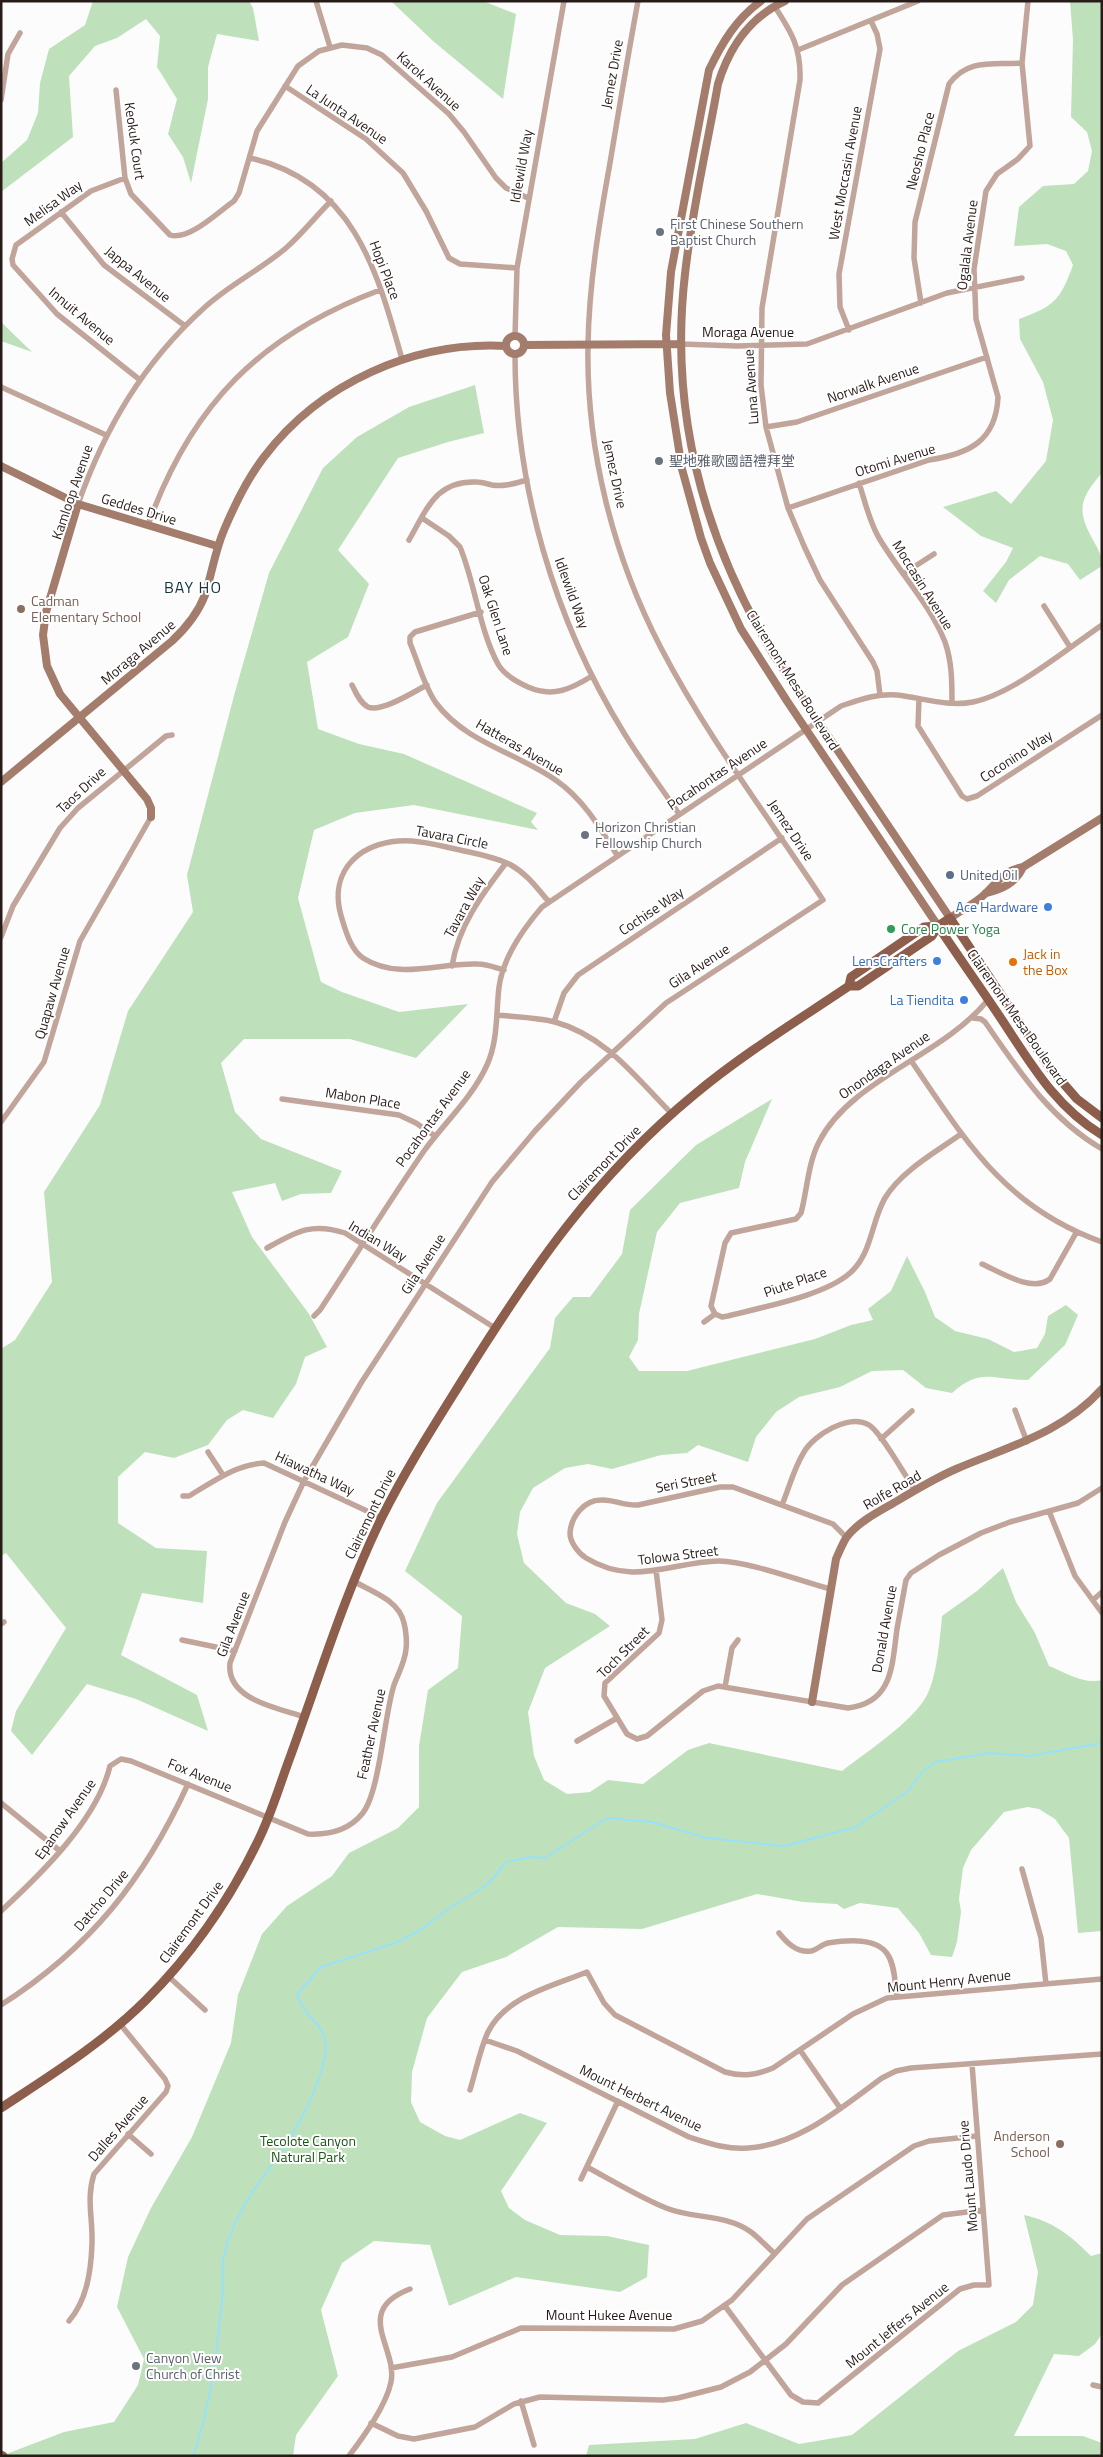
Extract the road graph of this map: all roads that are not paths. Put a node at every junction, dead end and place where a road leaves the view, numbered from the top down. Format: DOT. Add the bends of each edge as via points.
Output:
graph roads {
  1 [pos="316,1"];
  2 [pos="564,1"];
  3 [pos="638,1"];
  4 [pos="761,1"];
  5 [pos="785,1"];
  6 [pos="918,1"];
  7 [pos="1028,1"];
  8 [pos="773,4"];
  9 [pos="871,21"];
  10 [pos="20,33"];
  11 [pos="330,47"];
  12 [pos="798,50"];
  13 [pos="1022,64"];
  14 [pos="284,86"];
  15 [pos="116,90"];
  16 [pos="2,92"];
  17 [pos="1,100"];
  18 [pos="250,158"];
  19 [pos="125,178"];
  20 [pos="528,198"];
  21 [pos="331,201"];
  22 [pos="61,212"];
  23 [pos="13,265"];
  24 [pos="517,268"];
  25 [pos="1022,278"];
  26 [pos="973,287"];
  27 [pos="380,290"];
  28 [pos="921,303"];
  29 [pos="185,326"];
  30 [pos="849,330"];
  31 [pos="516,336"];
  32 [pos="666,344"];
  33 [pos="681,344"];
  34 [pos="524,345"];
  35 [pos="588,345"];
  36 [pos="506,346"];
  37 [pos="761,346"];
  38 [pos="515,354"];
  39 [pos="987,357"];
  40 [pos="402,359"];
  41 [pos="140,380"];
  42 [pos="1,387"];
  43 [pos="995,417"];
  44 [pos="766,427"];
  45 [pos="106,435"];
  46 [pos="1,466"];
  47 [pos="527,480"];
  48 [pos="859,483"];
  49 [pos="78,504"];
  50 [pos="788,508"];
  51 [pos="422,518"];
  52 [pos="148,526"];
  53 [pos="409,540"];
  54 [pos="218,546"];
  55 [pos="934,554"];
  56 [pos="903,574"];
  57 [pos="1044,606"];
  58 [pos="481,612"];
  59 [pos="1102,625"];
  60 [pos="1070,647"];
  61 [pos="592,676"];
  62 [pos="352,685"];
  63 [pos="427,685"];
  64 [pos="880,695"];
  65 [pos="919,699"];
  66 [pos="952,703"];
  67 [pos="1102,714"];
  68 [pos="79,717"];
  69 [pos="818,721"];
  70 [pos="806,730"];
  71 [pos="172,735"];
  72 [pos="122,770"];
  73 [pos="739,774"];
  74 [pos="1,782"];
  75 [pos="679,814"];
  76 [pos="151,817"];
  77 [pos="1102,818"];
  78 [pos="782,838"];
  79 [pos="617,855"];
  80 [pos="506,863"];
  81 [pos="823,900"];
  82 [pos="549,902"];
  83 [pos="950,918"];
  84 [pos="938,926"];
  85 [pos="1,937"];
  86 [pos="452,966"];
  87 [pos="504,970"];
  88 [pos="987,1001"];
  89 [pos="497,1015"];
  90 [pos="973,1018"];
  91 [pos="554,1022"];
  92 [pos="613,1052"];
  93 [pos="912,1062"];
  94 [pos="282,1099"];
  95 [pos="672,1114"];
  96 [pos="1102,1118"];
  97 [pos="1,1122"];
  98 [pos="961,1134"];
  99 [pos="1102,1135"];
  100 [pos="435,1136"];
  101 [pos="1102,1149"];
  102 [pos="1076,1233"];
  103 [pos="1102,1242"];
  104 [pos="362,1244"];
  105 [pos="267,1248"];
  106 [pos="982,1264"];
  107 [pos="424,1284"];
  108 [pos="715,1314"];
  109 [pos="314,1316"];
  110 [pos="704,1322"];
  111 [pos="495,1328"];
  112 [pos="1101,1392"];
  113 [pos="1015,1410"];
  114 [pos="912,1411"];
  115 [pos="881,1439"];
  116 [pos="1027,1442"];
  117 [pos="208,1452"];
  118 [pos="223,1475"];
  119 [pos="304,1481"];
  120 [pos="1102,1488"];
  121 [pos="915,1490"];
  122 [pos="183,1496"];
  123 [pos="782,1505"];
  124 [pos="1048,1511"];
  125 [pos="382,1518"];
  126 [pos="570,1535"];
  127 [pos="847,1538"];
  128 [pos="656,1570"];
  129 [pos="353,1581"];
  130 [pos="830,1589"];
  131 [pos="1102,1592"];
  132 [pos="1093,1600"];
  133 [pos="1102,1613"];
  134 [pos="182,1640"];
  135 [pos="738,1640"];
  136 [pos="235,1651"];
  137 [pos="725,1688"];
  138 [pos="812,1702"];
  139 [pos="305,1717"];
  140 [pos="617,1718"];
  141 [pos="577,1741"];
  142 [pos="121,1759"];
  143 [pos="188,1784"];
  144 [pos="1,1803"];
  145 [pos="268,1817"];
  146 [pos="60,1852"];
  147 [pos="1022,1869"];
  148 [pos="1,1912"];
  149 [pos="779,1934"];
  150 [pos="168,1976"];
  151 [pos="1102,1979"];
  152 [pos="1046,1984"];
  153 [pos="898,1996"];
  154 [pos="1,2006"];
  155 [pos="205,2010"];
  156 [pos="120,2024"];
  157 [pos="486,2040"];
  158 [pos="800,2050"];
  159 [pos="1102,2054"];
  160 [pos="972,2064"];
  161 [pos="470,2090"];
  162 [pos="618,2101"];
  163 [pos="1,2108"];
  164 [pos="840,2108"];
  165 [pos="128,2134"];
  166 [pos="977,2136"];
  167 [pos="150,2154"];
  168 [pos="587,2168"];
  169 [pos="581,2179"];
  170 [pos="983,2210"];
  171 [pos="774,2253"];
  172 [pos="989,2286"];
  173 [pos="410,2289"];
  174 [pos="725,2306"];
  175 [pos="69,2321"];
  176 [pos="766,2360"];
  177 [pos="391,2368"];
  178 [pos="1093,2385"];
  179 [pos="1102,2387"];
  180 [pos="521,2401"];
  181 [pos="371,2423"];
  182 [pos="534,2445"];
  183 [pos="349,2456"];
  1 -- 11 [label="street"];
  2 -- 20 [label="street, Idlewild Way"];
  3 -- 35 [label="street, Jemez Drive" via="594,254"];
  4 -- 32 [label="main road, Clairemont Mesa Boulevard" via="744,15 722,43 708,70 671,272"];
  5 -- 8 [label="main road, Clairemont Mesa Boulevard"];
  6 -- 9 [label="street"];
  7 -- 13 [label="street, Ogalala Avenue"];
  8 -- 12 [label="street, Luna Avenue" via="793,34"];
  8 -- 33 [label="main road, Clairemont Mesa Boulevard" via="745,30 724,63 718,84 685,274"];
  9 -- 12 [label="street"];
  9 -- 30 [label="street, West Moccasin Avenue" via="880,49 839,274 840,307"];
  10 -- 16 [label="street" via="8,54"];
  11 -- 14 [label="street" via="298,66"];
  11 -- 20 [label="street, Karok Avenue" via="358,46 382,55 449,114 506,188"];
  12 -- 37 [label="street, Luna Avenue" via="800,80 764,285"];
  13 -- 26 [label="street, Ogalala Avenue" via="1030,146 997,174 986,191"];
  13 -- 28 [label="street, Neosho Place" via="970,66 957,72 949,84 915,222 914,258"];
  14 -- 18 [label="street" via="257,131"];
  14 -- 24 [label="street, La Junta Avenue" via="366,138 397,167 426,211 449,258 460,264"];
  15 -- 19 [label="street, Keokuk Court"];
  16 -- 17 [label="street"];
  18 -- 19 [label="street, Keokuk Court" via="234,200 187,234 170,235 131,194"];
  18 -- 21 [label="street, Hopi Place" via="291,171"];
  19 -- 22 [label="street, Melisa Way" via="91,191"];
  20 -- 24 [label="street, Idlewild Way"];
  21 -- 27 [label="street, Hopi Place" via="368,253"];
  21 -- 29 [label="street, Kamloop Avenue" via="287,247 238,280"];
  22 -- 23 [label="street, Melisa Way" via="16,246"];
  22 -- 29 [label="street, Jappa Avenue" via="104,265"];
  23 -- 41 [label="street, Innuit Avenue" via="57,314"];
  24 -- 31 [label="street, Idlewild Way"];
  25 -- 26 [label="street, Moraga Avenue"];
  26 -- 28 [label="street, Moraga Avenue"];
  26 -- 39 [label="street, Ogalala Avenue" via="976,319"];
  27 -- 40 [label="street, Hopi Place"];
  27 -- 52 [label="street" via="344,303 306,323 240,373 184,445 162,487"];
  28 -- 30 [label="street, Moraga Avenue"];
  29 -- 41 [label="street, Kamloop Avenue"];
  30 -- 37 [label="street, Moraga Avenue" via="806,344"];
  31 -- 34 [label="main road"];
  31 -- 36 [label="main road" via="510,338"];
  32 -- 33 [label="main road, Moraga Avenue"];
  32 -- 35 [label="main road, Moraga Avenue"];
  32 -- 70 [label="main road, Clairemont Mesa Boulevard" via="682,469 710,563 741,629"];
  33 -- 37 [label="street, Moraga Avenue"];
  33 -- 69 [label="main road, Clairemont Mesa Boulevard" via="687,431 714,534 754,622"];
  34 -- 35 [label="main road, Moraga Avenue"];
  34 -- 38 [label="main road" via="521,353"];
  35 -- 73 [label="street, Jemez Drive" via="590,405 598,460 616,537 637,596 661,648"];
  36 -- 38 [label="main road"];
  36 -- 40 [label="main road, Moraga Avenue" via="467,346"];
  37 -- 44 [label="street, Luna Avenue"];
  38 -- 47 [label="street, Idlewild Way" via="517,413"];
  39 -- 43 [label="street, Ogalala Avenue" via="998,397"];
  39 -- 44 [label="street, Norwalk Avenue" via="797,422"];
  40 -- 54 [label="main road, Moraga Avenue" via="333,392 280,439 240,495"];
  41 -- 45 [label="street, Kamloop Avenue"];
  42 -- 45 [label="street"];
  43 -- 48 [label="street, Otomi Avenue" via="992,427 973,447 953,456 929,460"];
  44 -- 50 [label="street, Luna Avenue"];
  45 -- 49 [label="street, Kamloop Avenue"];
  46 -- 49 [label="main road, Geddes Drive"];
  47 -- 51 [label="street" via="494,486 480,482 452,484 441,491"];
  47 -- 61 [label="street, Idlewild Way" via="555,587"];
  48 -- 50 [label="street, Otomi Avenue"];
  48 -- 56 [label="street, Moccasin Avenue" via="878,536"];
  49 -- 52 [label="main road, Geddes Drive"];
  49 -- 68 [label="main road, Kamloop Avenue" via="46,612 43,635 47,666 60,694"];
  50 -- 64 [label="street, Luna Avenue" via="820,580 873,662"];
  51 -- 53 [label="street"];
  51 -- 58 [label="street, Oak Glen Lane" via="460,547"];
  52 -- 54 [label="main road, Geddes Drive"];
  54 -- 68 [label="main road, Moraga Avenue" via="205,596 186,627"];
  55 -- 56 [label="street"];
  56 -- 66 [label="street, Moccasin Avenue" via="945,642 952,668"];
  57 -- 60 [label="street"];
  58 -- 61 [label="street, Oak Glen Lane" via="498,664 517,682 536,690 562,691"];
  58 -- 63 [label="street, Hatteras Avenue" via="415,632 410,637"];
  59 -- 60 [label="street, Pocahontas Avenue"];
  60 -- 66 [label="street, Pocahontas Avenue" via="998,693 974,702"];
  61 -- 75 [label="street, Idlewild Way" via="624,733"];
  62 -- 63 [label="street" via="360,700 372,708 384,706"];
  63 -- 79 [label="street, Hatteras Avenue" via="448,716 470,734 558,782 589,813"];
  64 -- 65 [label="street, Pocahontas Avenue"];
  64 -- 69 [label="street, Pocahontas Avenue" via="841,706"];
  65 -- 66 [label="street, Pocahontas Avenue"];
  65 -- 67 [label="street, Coconino Way" via="918,726 962,796 972,799"];
  68 -- 72 [label="main road, Kamloop Avenue"];
  68 -- 74 [label="main road, Moraga Avenue"];
  69 -- 70 [label="street, Pocahontas Avenue"];
  69 -- 83 [label="main road, Clairemont Mesa Boulevard"];
  70 -- 73 [label="street, Pocahontas Avenue"];
  70 -- 84 [label="main road, Clairemont Mesa Boulevard"];
  71 -- 72 [label="street, Taos Drive" via="166,736"];
  72 -- 76 [label="main road, Kamloop Avenue" via="147,799"];
  72 -- 85 [label="street, Taos Drive" via="60,828 13,906"];
  73 -- 75 [label="street, Pocahontas Avenue"];
  73 -- 78 [label="street, Jemez Drive"];
  75 -- 79 [label="street, Pocahontas Avenue"];
  76 -- 97 [label="street, Quapaw Avenue" via="80,941 44,1062"];
  77 -- 83 [label="main road, Clairemont Drive" via="1023,867 1013,881 985,893"];
  78 -- 81 [label="street, Jemez Drive"];
  78 -- 91 [label="street, Cochise Way" via="578,975 564,993"];
  79 -- 82 [label="street, Pocahontas Avenue"];
  80 -- 82 [label="street, Tavara Circle" via="525,874"];
  80 -- 86 [label="street, Tavara Way" via="476,904 455,945"];
  80 -- 86 [label="street, Tavara Circle" via="412,840 360,852 345,868 337,886 338,905 346,932 363,958 391,969"];
  81 -- 92 [label="street, Gila Avenue" via="666,1003"];
  82 -- 87 [label="street, Pocahontas Avenue" via="530,921"];
  83 -- 84 [label="main road, Clairemont Drive"];
  83 -- 96 [label="main road, Clairemont Mesa Boulevard" via="1049,1067 1077,1099"];
  84 -- 88 [label="main road, Clairemont Mesa Boulevard"];
  84 -- 95 [label="main road, Clairemont Drive" via="924,926 851,977 849,986 745,1056"];
  86 -- 87 [label="street, Tavara Circle" via="479,964"];
  87 -- 89 [label="street, Pocahontas Avenue"];
  88 -- 90 [label="street, Onondaga Avenue"];
  88 -- 99 [label="main road, Clairemont Mesa Boulevard" via="1051,1092 1085,1125"];
  89 -- 91 [label="street"];
  89 -- 100 [label="street, Pocahontas Avenue" via="487,1064 473,1091"];
  90 -- 93 [label="street, Onondaga Avenue"];
  90 -- 101 [label="street, Clairemont Mesa Boulevard" via="981,1018 985,1022 1039,1098"];
  91 -- 92 [label="street" via="591,1037"];
  92 -- 95 [label="street"];
  92 -- 107 [label="street, Gila Avenue" via="535,1131 492,1182"];
  93 -- 98 [label="street"];
  93 -- 108 [label="street, Onondaga Avenue" via="860,1095 831,1122 816,1148 802,1213 796,1219 731,1234 725,1243 711,1306"];
  94 -- 100 [label="street, Mabon Place" via="398,1115"];
  95 -- 111 [label="main road, Clairemont Drive" via="600,1183 560,1232"];
  98 -- 102 [label="street" via="982,1161 1022,1199"];
  98 -- 108 [label="street, Piute Place" via="906,1174 885,1198 864,1255 850,1273 827,1288 728,1316"];
  100 -- 104 [label="street, Pocahontas Avenue"];
  102 -- 103 [label="street"];
  102 -- 106 [label="street" via="1044,1284 1033,1285"];
  104 -- 105 [label="street, Indian Way" via="344,1233 317,1227 298,1231"];
  104 -- 107 [label="street, Indian Way"];
  104 -- 109 [label="street, Pocahontas Avenue"];
  107 -- 111 [label="street, Indian Way"];
  107 -- 119 [label="street, Gila Avenue"];
  108 -- 110 [label="street"];
  111 -- 125 [label="main road, Clairemont Drive" via="417,1453"];
  112 -- 116 [label="main road, Rolfe Road" via="1071,1416"];
  113 -- 116 [label="street"];
  114 -- 115 [label="street"];
  115 -- 121 [label="street"];
  115 -- 123 [label="street" via="869,1425 852,1420 841,1423 809,1445 803,1453"];
  116 -- 121 [label="main road, Rolfe Road" via="954,1470"];
  117 -- 118 [label="street"];
  118 -- 119 [label="street, Hiawatha Way" via="247,1464 264,1463"];
  118 -- 122 [label="street, Hiawatha Way" via="189,1496"];
  119 -- 125 [label="street, Hiawatha Way"];
  119 -- 136 [label="street, Gila Avenue"];
  120 -- 124 [label="street, Donald Avenue" via="1078,1503"];
  121 -- 127 [label="main road, Rolfe Road" via="866,1519"];
  123 -- 126 [label="street, Seri Street" via="733,1487 638,1505 626,1506 602,1500 590,1502 577,1513 572,1520"];
  123 -- 127 [label="street, Seri Street" via="833,1524"];
  124 -- 132 [label="street" via="1076,1576"];
  124 -- 138 [label="street, Donald Avenue" via="981,1533 911,1573 906,1580 892,1674 881,1692 858,1707"];
  125 -- 129 [label="main road, Clairemont Drive"];
  126 -- 128 [label="street, Tolowa Street" via="575,1548 585,1558 639,1574"];
  127 -- 130 [label="main road, Rolfe Road" via="836,1559"];
  128 -- 130 [label="street, Tolowa Street" via="719,1561 738,1563"];
  128 -- 140 [label="street, Toch Street" via="662,1620 659,1633 605,1683 604,1696"];
  129 -- 139 [label="main road, Clairemont Drive"];
  129 -- 145 [label="street, Feather Avenue" via="391,1602 404,1622 406,1649 394,1685 372,1794 363,1813 344,1829 327,1835 308,1834"];
  130 -- 138 [label="main road, Rolfe Road"];
  131 -- 132 [label="street"];
  132 -- 133 [label="street"];
  134 -- 136 [label="street"];
  135 -- 137 [label="street" via="732,1648"];
  136 -- 139 [label="street, Gila Avenue" via="229,1672 233,1684 243,1694"];
  137 -- 138 [label="street, Donald Avenue"];
  137 -- 140 [label="street, Donald Avenue" via="718,1686 703,1691 647,1736 637,1739 627,1734"];
  139 -- 145 [label="main road, Clairemont Drive"];
  140 -- 141 [label="street"];
  142 -- 143 [label="street, Fox Avenue" via="131,1760"];
  142 -- 146 [label="street, Epanow Avenue" via="110,1766 107,1780"];
  143 -- 145 [label="street, Fox Avenue"];
  143 -- 154 [label="street, Datcho Drive" via="168,1826 127,1891 64,1959"];
  144 -- 146 [label="street"];
  145 -- 150 [label="main road, Clairemont Drive" via="222,1906"];
  146 -- 148 [label="street, Epanow Avenue"];
  147 -- 152 [label="street" via="1041,1938"];
  149 -- 153 [label="street" via="790,1946 802,1950 812,1951 827,1943 870,1942 881,1945 890,1957"];
  150 -- 155 [label="street"];
  150 -- 156 [label="main road, Clairemont Drive"];
  151 -- 152 [label="street, Mount Henry Avenue"];
  152 -- 153 [label="street, Mount Henry Avenue"];
  153 -- 158 [label="street, Mount Henry Avenue" via="867,2006"];
  156 -- 163 [label="main road, Clairemont Drive"];
  156 -- 165 [label="street, Dalles Avenue" via="168,2086"];
  157 -- 158 [label="street, Mount Henry Avenue" via="498,2017 514,2002 587,1972 604,2003 615,2015 725,2072 745,2076 758,2074"];
  157 -- 161 [label="street"];
  157 -- 162 [label="street, Mount Herbert Avenue" via="517,2051"];
  158 -- 164 [label="street"];
  159 -- 160 [label="street, Mount Herbert Avenue"];
  160 -- 164 [label="street, Mount Herbert Avenue" via="896,2071"];
  160 -- 166 [label="street, Mount Laudo Drive"];
  162 -- 164 [label="street, Mount Herbert Avenue" via="689,2137 719,2146 748,2148 799,2134"];
  162 -- 168 [label="street"];
  165 -- 167 [label="street"];
  165 -- 175 [label="street, Dalles Avenue" via="99,2166 89,2190 92,2244 87,2282 78,2310"];
  166 -- 170 [label="street, Mount Laudo Drive"];
  166 -- 171 [label="street, Mount Hukee Avenue" via="929,2141 914,2146 807,2218"];
  168 -- 169 [label="street"];
  168 -- 171 [label="street" via="665,2208 737,2225"];
  170 -- 172 [label="street, Mount Laudo Drive"];
  170 -- 176 [label="street" via="943,2215 842,2285 786,2344"];
  171 -- 174 [label="street, Mount Hukee Avenue"];
  172 -- 176 [label="street, Mount Jeffers Avenue" via="974,2285 960,2289 818,2403 804,2402 791,2395"];
  173 -- 177 [label="street" via="391,2298 382,2311 382,2339"];
  174 -- 176 [label="street"];
  174 -- 177 [label="street, Mount Hukee Avenue" via="702,2320 674,2329 521,2328 452,2357"];
  176 -- 180 [label="street" via="720,2387 678,2398 540,2397"];
  177 -- 181 [label="street" via="389,2389"];
  178 -- 179 [label="street"];
  180 -- 181 [label="street" via="476,2427 414,2439 398,2436"];
  180 -- 182 [label="street"];
  181 -- 183 [label="street"];
}
